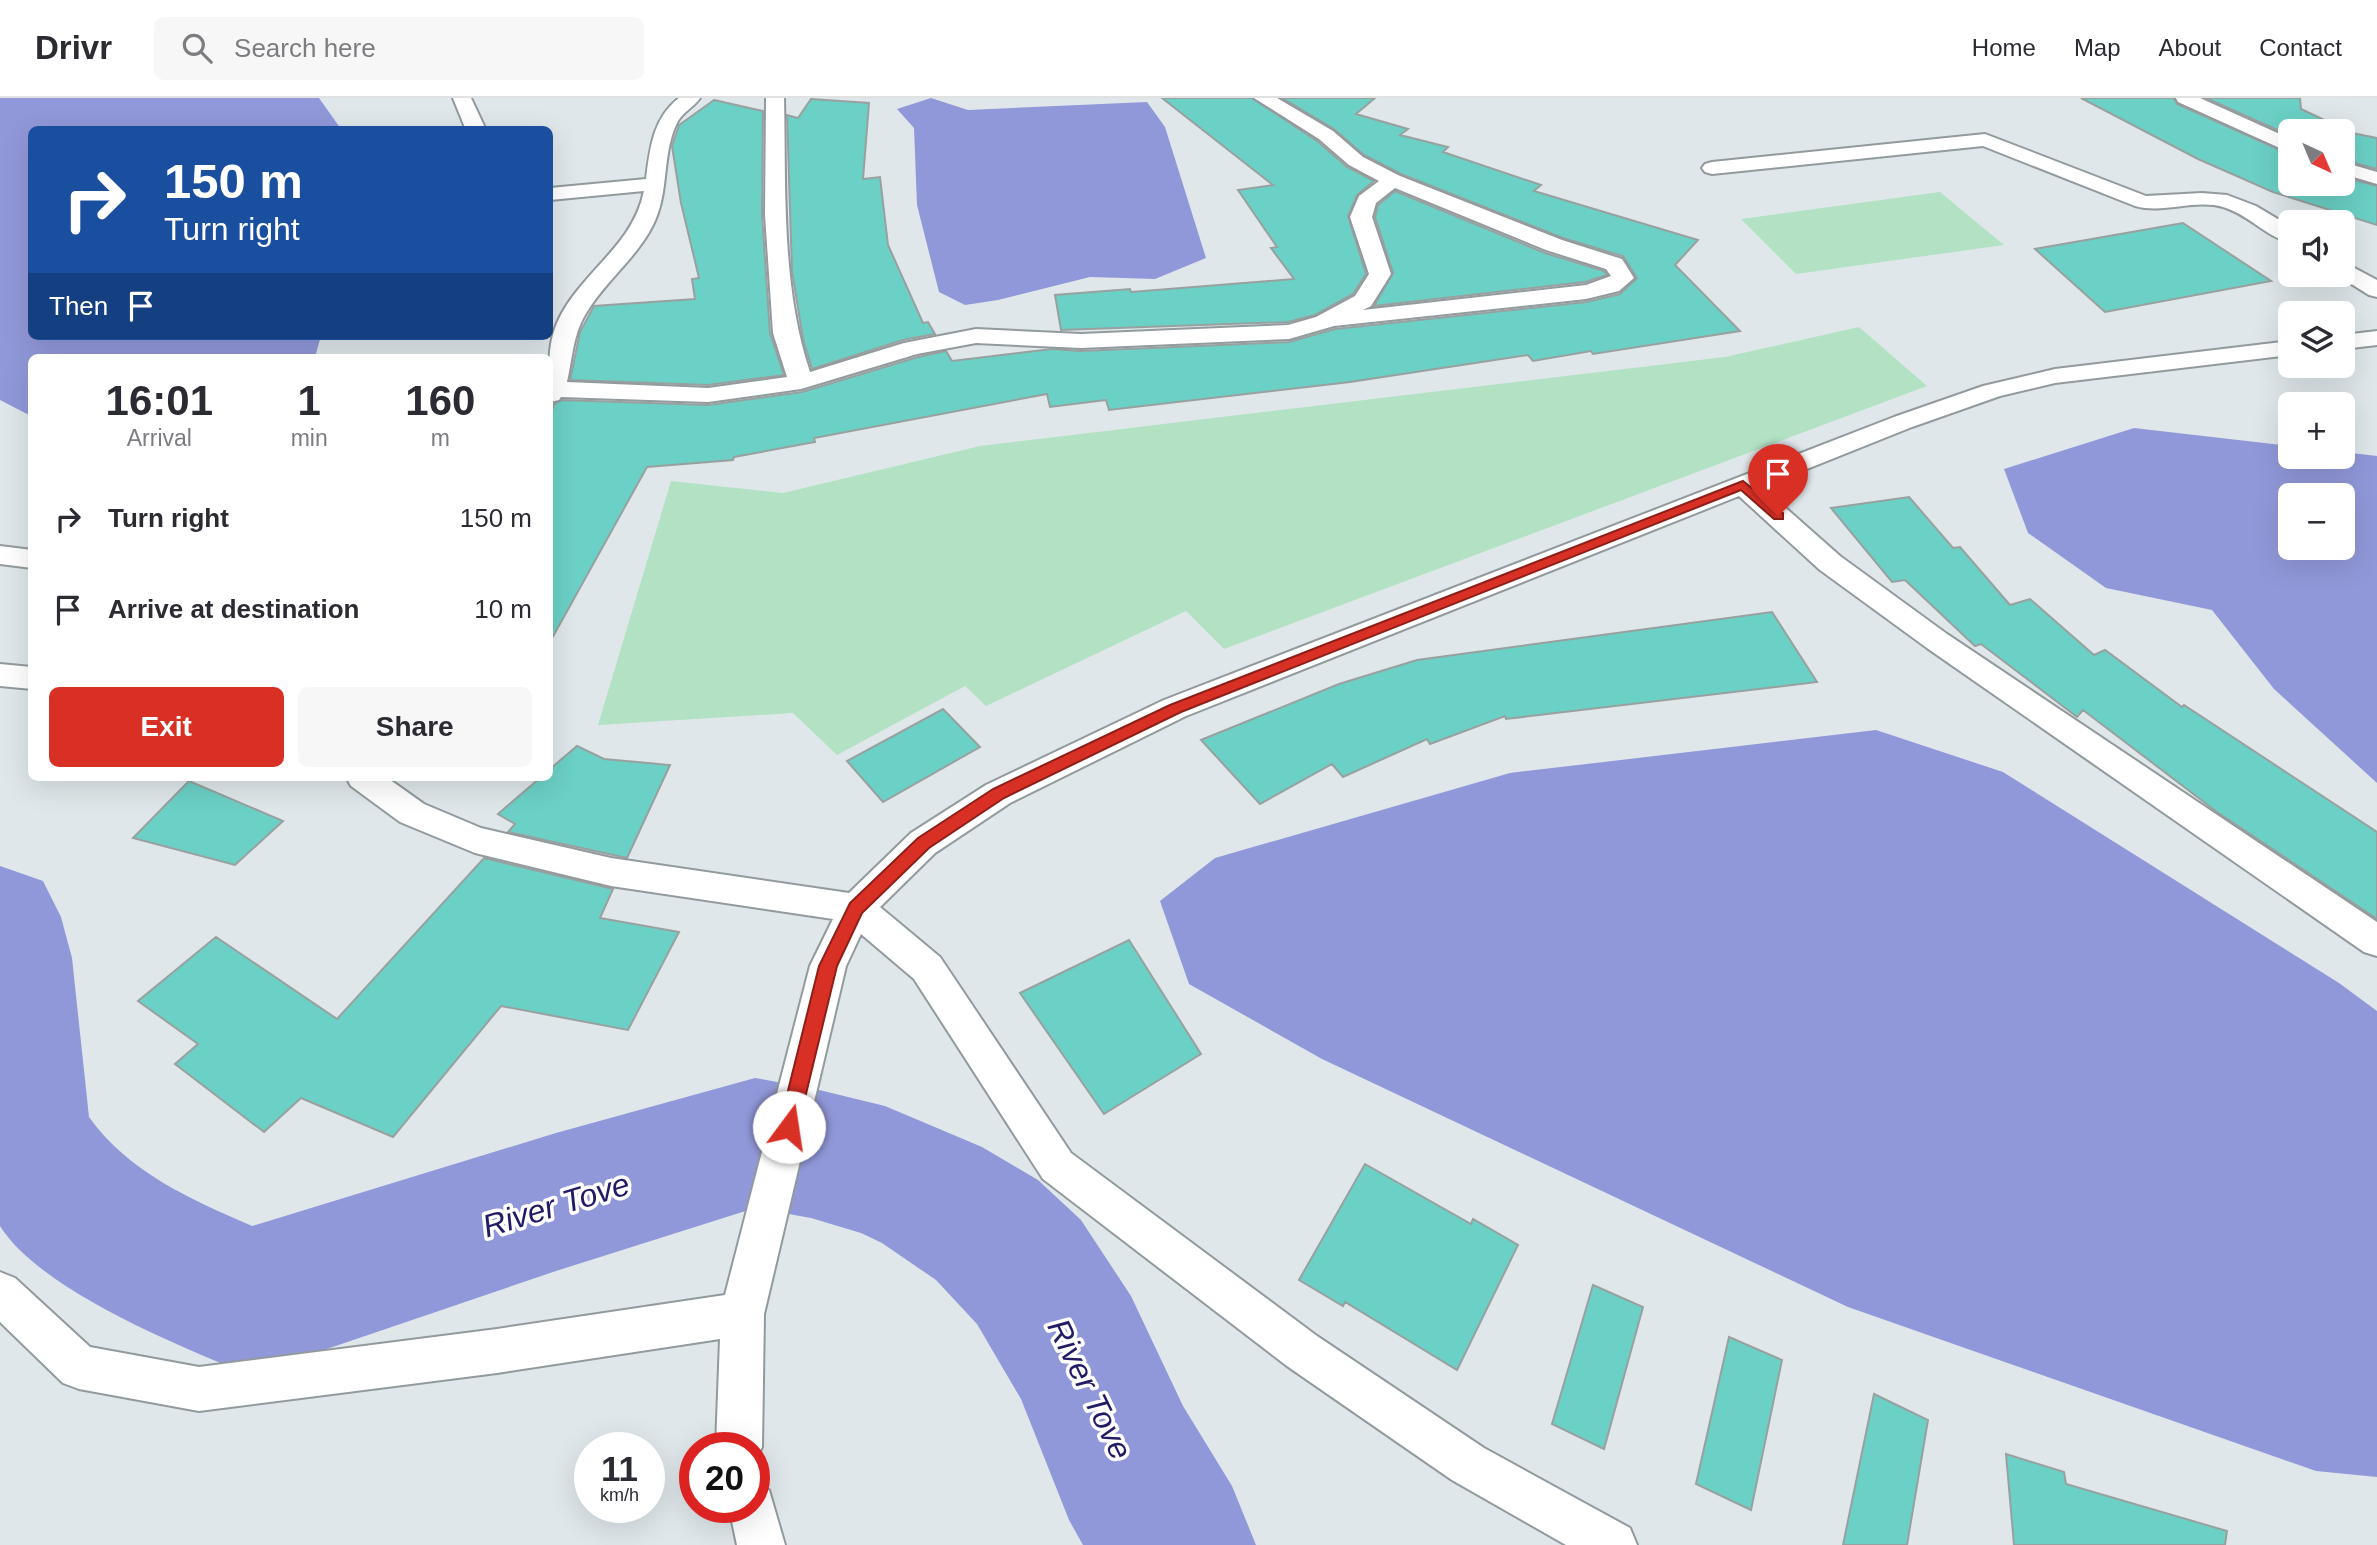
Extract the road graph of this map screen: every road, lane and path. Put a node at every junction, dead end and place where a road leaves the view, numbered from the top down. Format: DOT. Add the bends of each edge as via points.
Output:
graph roads {
  1 [pos="462,98"];
  2 [pos="691,98"];
  3 [pos="775,98"];
  4 [pos="1263,98"];
  5 [pos="2185,98"];
  6 [pos="474,126"];
  7 [pos="2278,141"];
  8 [pos="1712,168"];
  9 [pos="2356,172"];
  10 [pos="2377,178"];
  11 [pos="1393,180"];
  12 [pos="656,184"];
  13 [pos="553,194"];
  14 [pos="2278,229"];
  15 [pos="2355,276"];
  16 [pos="2377,290"];
  17 [pos="1324,322"];
  18 [pos="2377,338"];
  19 [pos="2355,341"];
  20 [pos="2278,350"];
  21 [pos="801,382"];
  22 [pos="553,385"];
  23 [pos="553,392"];
  24 [pos="1743,485"];
  25 [pos="0,555"];
  26 [pos="28,558"];
  27 [pos="0,675"];
  28 [pos="28,678"];
  29 [pos="368,781"];
  30 [pos="856,908"];
  31 [pos="2377,941"];
  32 [pos="0,1293"];
  33 [pos="742,1314"];
  34 [pos="739,1432"];
  35 [pos="756,1523"];
  36 [pos="761,1545"];
  37 [pos="1613,1545"];
  1 -- 6 [label="lane"];
  2 -- 12 [label="lane" via="668,122 658,146"];
  3 -- 21 [label="lane" via="776,215 785,332"];
  4 -- 11 [label="lane" via="1325,135 1356,161"];
  5 -- 7 [label="lane"];
  8 -- 14 [label="lane" via="1985,140 2142,202 2163,205 2201,199 2234,203"];
  9 -- 10 [label="lane"];
  11 -- 17 [label="lane" via="1366,200 1361,218 1380,274 1363,301"];
  11 -- 17 [label="lane" via="1554,245 1614,264 1623,278 1586,292"];
  12 -- 13 [label="lane"];
  12 -- 22 [label="lane" via="648,215 572,315"];
  15 -- 16 [label="lane"];
  17 -- 21 [label="lane" via="1289,332 1081,341 976,336 912,348"];
  18 -- 19 [label="lane"];
  20 -- 24 [label="lane" via="2055,376 1992,391"];
  21 -- 23 [label="lane" via="708,395"];
  24 -- 30 [label="lane" via="1175,708 998,793 923,843"];
  24 -- 31 [label="lane" via="1830,563 1937,641"];
  25 -- 26 [label="lane"];
  27 -- 28 [label="lane"];
  29 -- 30 [label="lane" via="412,813 475,840 611,872"];
  30 -- 33 [label="lane" via="828,966"];
  30 -- 37 [label="lane" via="928,968 1057,1166 1368,1396 1468,1464"];
  32 -- 33 [label="lane" via="79,1367 199,1389"];
  33 -- 34 [label="lane"];
  35 -- 36 [label="lane"];
}
